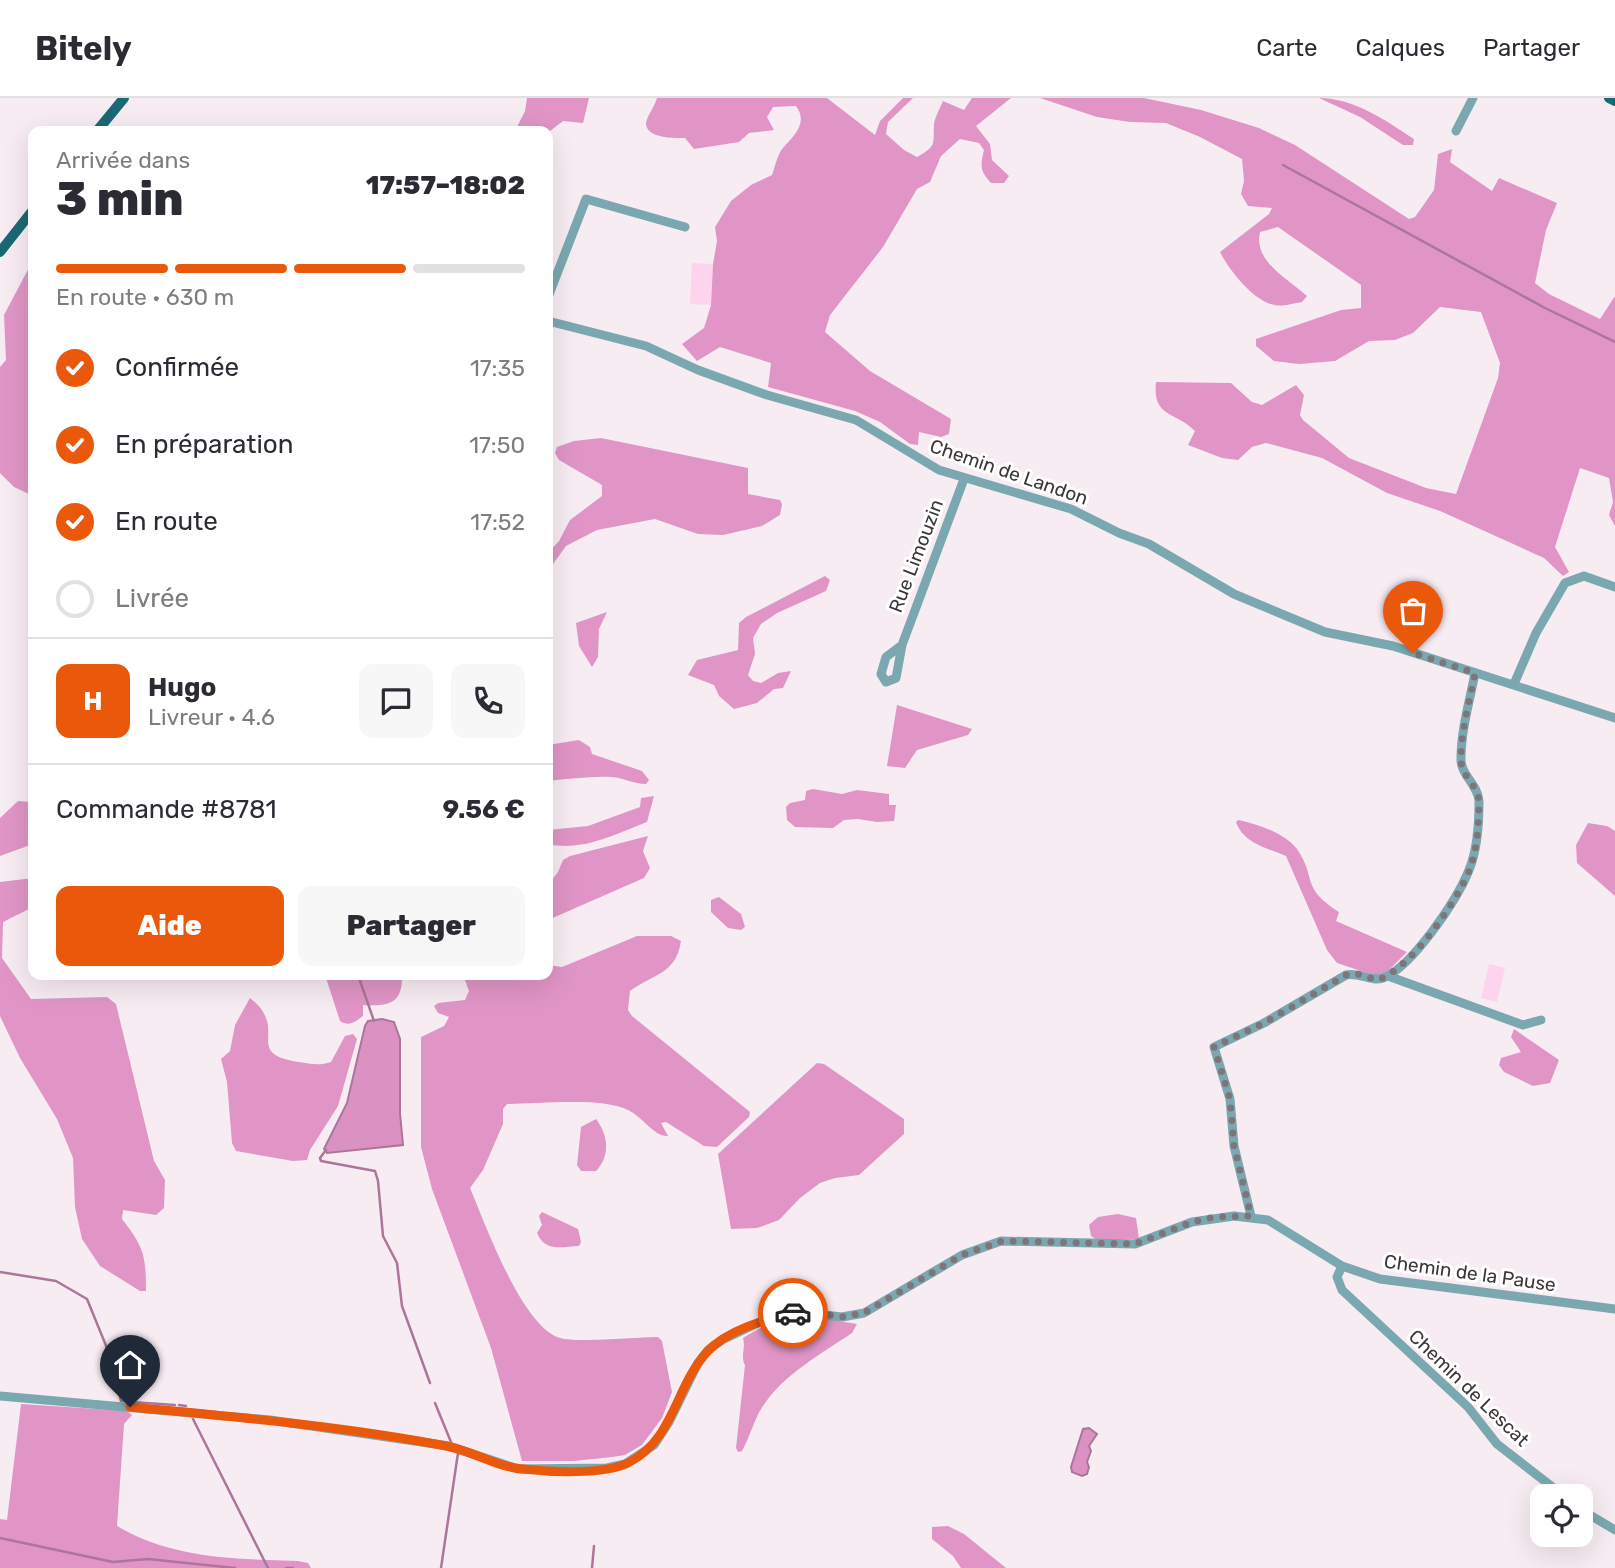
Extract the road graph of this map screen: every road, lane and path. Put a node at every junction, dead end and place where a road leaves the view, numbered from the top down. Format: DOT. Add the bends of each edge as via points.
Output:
graph roads {
  1 [pos="124,98"];
  2 [pos="1473,98"];
  3 [pos="1609,98"];
  4 [pos="1615,101"];
  5 [pos="101,126"];
  6 [pos="1457,131"];
  7 [pos="28,216"];
  8 [pos="685,227"];
  9 [pos="0,251"];
  10 [pos="553,284"];
  11 [pos="553,322"];
  12 [pos="964,479"];
  13 [pos="1615,587"];
  14 [pos="902,645"];
  15 [pos="1475,673"];
  16 [pos="1514,684"];
  17 [pos="1615,718"];
  18 [pos="1388,975"];
  19 [pos="1541,1020"];
  20 [pos="1251,1216"];
  21 [pos="1342,1266"];
  22 [pos="1615,1309"];
  23 [pos="0,1396"];
  24 [pos="1549,1484"];
  25 [pos="1593,1517"];
  26 [pos="1615,1530"];
  1 -- 5 [label="main road"];
  2 -- 6 [label="street"];
  3 -- 4 [label="main road"];
  7 -- 9 [label="main road"];
  8 -- 10 [label="street" via="586,200"];
  11 -- 12 [label="street, Chemin de Landon" via="646,346 755,390 856,420 918,459"];
  12 -- 14 [label="street, Rue Limouzin"];
  12 -- 15 [label="street, Chemin de Landon" via="1071,509 1149,544 1234,594 1298,621"];
  13 -- 16 [label="street" via="1584,576 1564,583"];
  15 -- 16 [label="street, Chemin de Landon"];
  15 -- 18 [label="street" via="1461,757 1464,773 1478,796 1473,859 1428,938"];
  16 -- 17 [label="street, Chemin de Landon"];
  18 -- 19 [label="street" via="1522,1025"];
  18 -- 20 [label="street" via="1377,980 1346,975 1214,1047 1230,1099 1234,1146"];
  20 -- 21 [label="street, Chemin de la Pause" via="1268,1220"];
  20 -- 23 [label="street" via="1192,1222 1135,1244 1002,1241 962,1255 864,1313 842,1317 796,1312 764,1320 708,1350 654,1445 625,1464 607,1468 518,1469 449,1446 282,1422"];
  21 -- 22 [label="street, Chemin de la Pause" via="1399,1283"];
  21 -- 24 [label="street, Chemin de Lescat" via="1337,1277 1342,1290 1468,1407 1497,1444"];
  25 -- 26 [label="street"];
}
